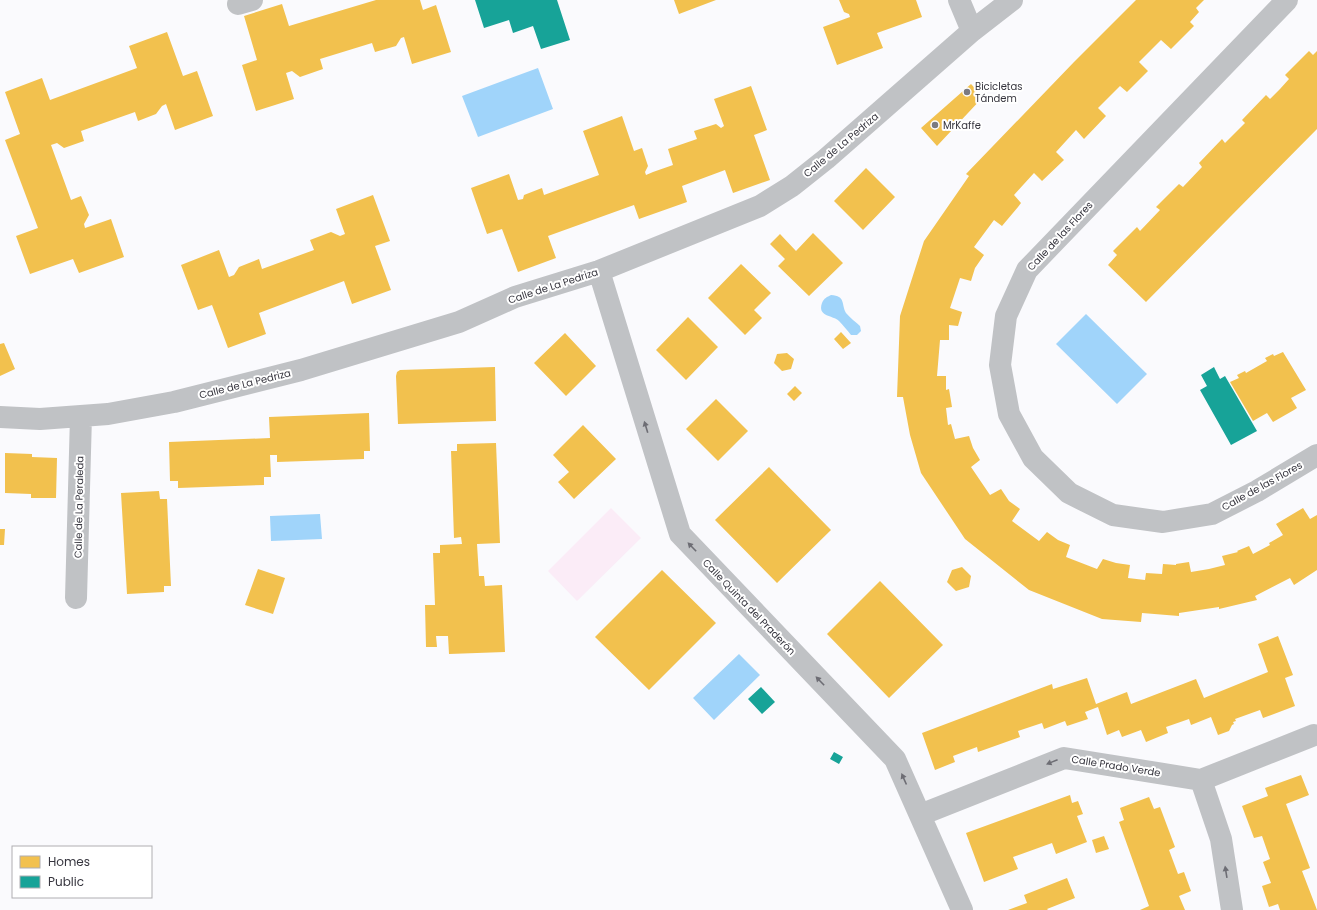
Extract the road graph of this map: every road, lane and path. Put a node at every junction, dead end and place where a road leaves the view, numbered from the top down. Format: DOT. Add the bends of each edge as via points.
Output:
graph roads {
  1 [pos="959,0"];
  2 [pos="1012,0"];
  3 [pos="1287,0"];
  4 [pos="972,31"];
  5 [pos="599,271"];
  6 [pos="81,416"];
  7 [pos="0,417"];
  8 [pos="1317,455"];
  9 [pos="76,598"];
  10 [pos="1314,735"];
  11 [pos="1201,780"];
  12 [pos="920,815"];
  13 [pos="962,910"];
  14 [pos="1232,910"];
  1 -- 4 [label="street"];
  2 -- 4 [label="street, Calle de La Pedriza"];
  3 -- 8 [label="street, Calle de las Flores" via="1027,270 1006,316 1000,365 1009,414 1033,458 1069,493 1113,515 1163,522 1212,514"];
  4 -- 5 [label="street, Calle de La Pedriza" via="792,186 760,206"];
  5 -- 6 [label="street, Calle de La Pedriza" via="515,297 459,322 300,370 174,402 108,414"];
  12 -- 5 [label="street, Calle Quinta del Praderón, one-way" via="896,759 680,534"];
  6 -- 7 [label="street, Calle de La Pedriza" via="40,419"];
  6 -- 9 [label="street, Calle de La Peraleda"];
  10 -- 11 [label="street"];
  11 -- 12 [label="street, Calle Prado Verde, one-way" via="1064,758"];
  14 -- 11 [label="street, one-way" via="1221,839"];
  12 -- 13 [label="street, Calle Quinta del Praderón"];
}
